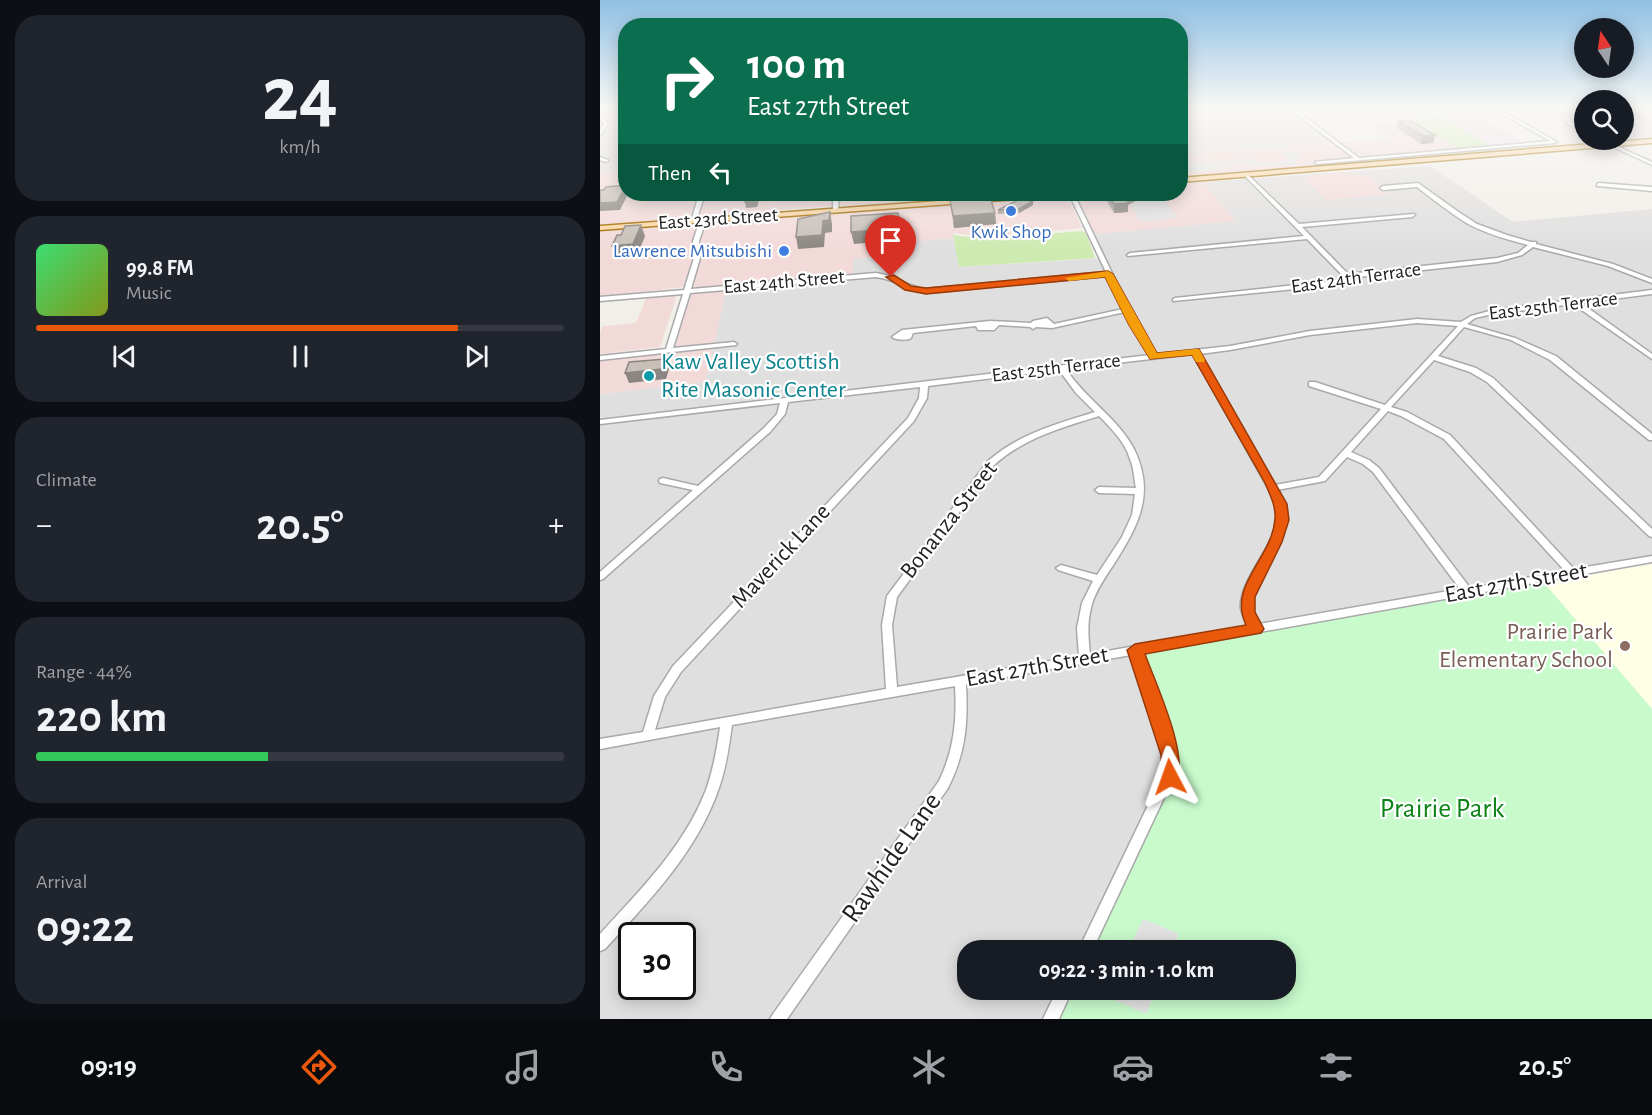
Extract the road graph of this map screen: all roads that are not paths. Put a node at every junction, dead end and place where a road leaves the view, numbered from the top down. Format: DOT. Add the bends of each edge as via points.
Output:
graph roads {
  1 [pos="1348,155"];
  2 [pos="1439,155"];
  3 [pos="1480,155"];
  4 [pos="1538,155"];
  5 [pos="1633,155"];
  6 [pos="600,158"];
  7 [pos="606,161"];
  8 [pos="1317,163"];
  9 [pos="1360,164"];
  10 [pos="1652,164"];
  11 [pos="1248,176"];
  12 [pos="1188,180"];
  13 [pos="1599,185"];
  14 [pos="1383,188"];
  15 [pos="1652,189"];
  16 [pos="700,201"];
  17 [pos="836,201"];
  18 [pos="944,201"];
  19 [pos="1074,201"];
  20 [pos="836,210"];
  21 [pos="1412,215"];
  22 [pos="703,220"];
  23 [pos="693,221"];
  24 [pos="1297,226"];
  25 [pos="600,228"];
  26 [pos="1308,237"];
  27 [pos="1534,243"];
  28 [pos="1130,255"];
  29 [pos="1108,274"];
  30 [pos="1347,276"];
  31 [pos="1652,281"];
  32 [pos="688,290"];
  33 [pos="1652,292"];
  34 [pos="600,299"];
  35 [pos="1175,300"];
  36 [pos="1575,303"];
  37 [pos="1126,310"];
  38 [pos="1463,324"];
  39 [pos="910,331"];
  40 [pos="734,344"];
  41 [pos="669,351"];
  42 [pos="1195,352"];
  43 [pos="1154,356"];
  44 [pos="1433,357"];
  45 [pos="600,358"];
  46 [pos="1651,358"];
  47 [pos="1061,368"];
  48 [pos="924,384"];
  49 [pos="1312,384"];
  50 [pos="784,400"];
  51 [pos="1387,408"];
  52 [pos="1100,413"];
  53 [pos="600,422"];
  54 [pos="1652,438"];
  55 [pos="1346,453"];
  56 [pos="663,481"];
  57 [pos="1274,488"];
  58 [pos="700,489"];
  59 [pos="1099,490"];
  60 [pos="1140,491"];
  61 [pos="1652,534"];
  62 [pos="1652,559"];
  63 [pos="1061,568"];
  64 [pos="1572,573"];
  65 [pos="600,577"];
  66 [pos="1099,579"];
  67 [pos="1467,591"];
  68 [pos="1256,629"];
  69 [pos="1135,650"];
  70 [pos="1085,658"];
  71 [pos="960,680"];
  72 [pos="892,693"];
  73 [pos="727,722"];
  74 [pos="647,736"];
  75 [pos="600,744"];
  76 [pos="1090,940"];
  77 [pos="600,944"];
  78 [pos="1060,1000"];
  79 [pos="778,1019"];
  80 [pos="1051,1019"];
  1 -- 9 [label="street"];
  2 -- 9 [label="street"];
  3 -- 9 [label="main road"];
  4 -- 9 [label="main road"];
  5 -- 10 [label="street"];
  6 -- 7 [label="street"];
  8 -- 9 [label="street"];
  9 -- 11 [label="main road"];
  11 -- 12 [label="main road"];
  11 -- 24 [label="street"];
  13 -- 15 [label="street"];
  14 -- 27 [label="street" via="1418,185 1476,225"];
  16 -- 23 [label="street"];
  17 -- 20 [label="street"];
  18 -- 20 [label="main road, East 23rd Street"];
  19 -- 29 [label="street"];
  20 -- 22 [label="main road, East 23rd Street"];
  21 -- 24 [label="street"];
  22 -- 23 [label="main road, East 23rd Street"];
  22 -- 32 [label="street"];
  23 -- 25 [label="main road, East 23rd Street"];
  24 -- 26 [label="street"];
  26 -- 28 [label="street"];
  26 -- 30 [label="street"];
  27 -- 30 [label="street, East 24th Terrace" via="1520,254 1497,260"];
  27 -- 31 [label="street" via="1602,261"];
  29 -- 32 [label="street, East 24th Street" via="926,291 876,275"];
  29 -- 37 [label="street"];
  30 -- 35 [label="street, East 24th Terrace" via="1325,284"];
  32 -- 34 [label="street, East 24th Street"];
  32 -- 41 [label="street"];
  33 -- 36 [label="street, East 25th Terrace"];
  36 -- 38 [label="street, East 25th Terrace" via="1486,313"];
  36 -- 46 [label="street"];
  37 -- 39 [label="street" via="1052,326 996,323 986,330 978,324"];
  37 -- 43 [label="street"];
  38 -- 42 [label="street, East 25th Terrace" via="1418,321"];
  38 -- 44 [label="street"];
  38 -- 54 [label="street" via="1513,339 1552,358"];
  40 -- 41 [label="street"];
  41 -- 45 [label="street"];
  42 -- 43 [label="street, East 25th Terrace"];
  42 -- 57 [label="street"];
  43 -- 47 [label="street, East 25th Terrace"];
  44 -- 51 [label="street"];
  44 -- 61 [label="street" via="1490,380"];
  47 -- 48 [label="street, East 25th Terrace"];
  47 -- 52 [label="street" via="1074,389"];
  48 -- 50 [label="street, East 25th Terrace"];
  48 -- 74 [label="street, Maverick Lane" via="923,398 911,419 677,669 660,696"];
  49 -- 51 [label="street"];
  50 -- 53 [label="street, East 25th Terrace"];
  50 -- 58 [label="street" via="776,421"];
  51 -- 55 [label="street"];
  51 -- 64 [label="street" via="1423,422 1455,443"];
  52 -- 60 [label="street" via="1131,450"];
  52 -- 72 [label="street, Bonanza Street" via="1022,440 997,457 898,585 888,613"];
  55 -- 57 [label="street" via="1322,478"];
  55 -- 67 [label="street" via="1377,470"];
  56 -- 58 [label="street"];
  57 -- 68 [label="street" via="1282,513 1280,532 1246,605"];
  58 -- 65 [label="street"];
  59 -- 60 [label="street"];
  60 -- 66 [label="street" via="1131,531"];
  62 -- 64 [label="street, East 27th Street"];
  63 -- 66 [label="street"];
  64 -- 67 [label="street, East 27th Street"];
  66 -- 70 [label="street" via="1082,614"];
  67 -- 68 [label="street, East 27th Street"];
  68 -- 69 [label="street, East 27th Street"];
  69 -- 70 [label="street, East 27th Street"];
  69 -- 76 [label="street" via="1172,768"];
  70 -- 71 [label="street, East 27th Street"];
  71 -- 72 [label="street, East 27th Street"];
  71 -- 79 [label="street, Rawhide Lane" via="962,734 944,784"];
  72 -- 73 [label="street, East 27th Street"];
  73 -- 74 [label="street, East 27th Street"];
  73 -- 77 [label="street" via="718,777 701,819 668,868"];
  74 -- 75 [label="street, East 27th Street"];
  78 -- 80 [label="street"];
}
